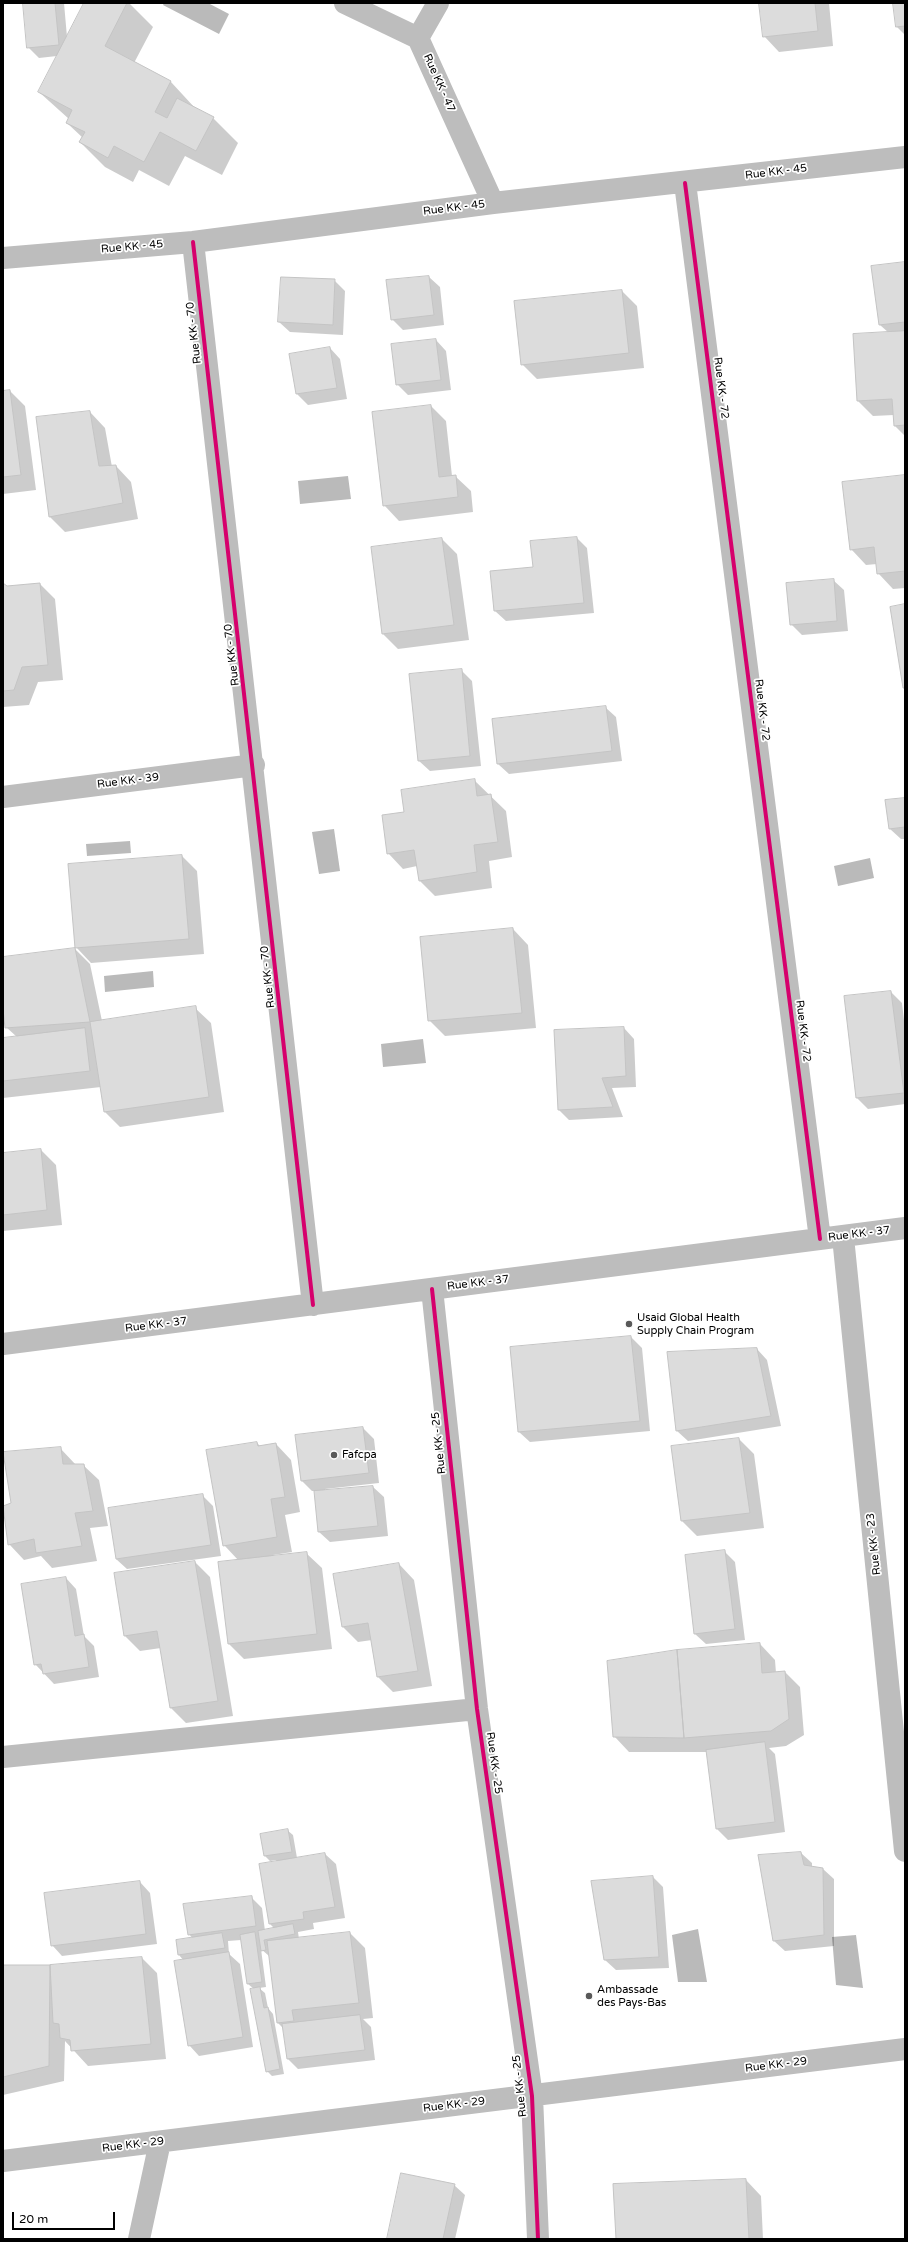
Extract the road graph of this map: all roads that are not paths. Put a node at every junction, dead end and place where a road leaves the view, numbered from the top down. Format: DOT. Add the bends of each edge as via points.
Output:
graph roads {
  1 [pos="344,3"];
  2 [pos="438,3"];
  3 [pos="418,38"];
  4 [pos="905,158"];
  5 [pos="686,183"];
  6 [pos="492,203"];
  7 [pos="193,242"];
  8 [pos="3,258"];
  9 [pos="254,766"];
  10 [pos="3,798"];
  11 [pos="905,1228"];
  12 [pos="843,1236"];
  13 [pos="820,1239"];
  14 [pos="432,1289"];
  15 [pos="313,1305"];
  16 [pos="3,1344"];
  17 [pos="477,1708"];
  18 [pos="3,1758"];
  19 [pos="905,1851"];
  20 [pos="905,2049"];
  21 [pos="532,2096"];
  22 [pos="160,2142"];
  23 [pos="3,2162"];
  24 [pos="139,2239"];
  25 [pos="538,2239"];
  1 -- 3 [label="street"];
  2 -- 3 [label="street"];
  3 -- 6 [label="street, Rue KK - 47"];
  4 -- 5 [label="street, Rue KK - 45"];
  5 -- 6 [label="street, Rue KK - 45"];
  5 -- 13 [label="street, Rue KK - 72"];
  6 -- 7 [label="street, Rue KK - 45"];
  7 -- 8 [label="street, Rue KK - 45"];
  7 -- 9 [label="street, Rue KK - 70"];
  9 -- 10 [label="street, Rue KK - 39"];
  9 -- 15 [label="street, Rue KK - 70"];
  11 -- 12 [label="street, Rue KK - 37"];
  12 -- 13 [label="street, Rue KK - 37"];
  12 -- 19 [label="street, Rue KK - 23"];
  13 -- 14 [label="street, Rue KK - 37"];
  14 -- 15 [label="street, Rue KK - 37"];
  14 -- 17 [label="street, Rue KK - 25"];
  15 -- 16 [label="street, Rue KK - 37"];
  17 -- 18 [label="street"];
  17 -- 21 [label="street, Rue KK - 25"];
  20 -- 21 [label="street, Rue KK - 29"];
  21 -- 22 [label="street, Rue KK - 29"];
  21 -- 25 [label="street, Rue KK - 25"];
  22 -- 23 [label="street, Rue KK - 29"];
  22 -- 24 [label="street"];
}
